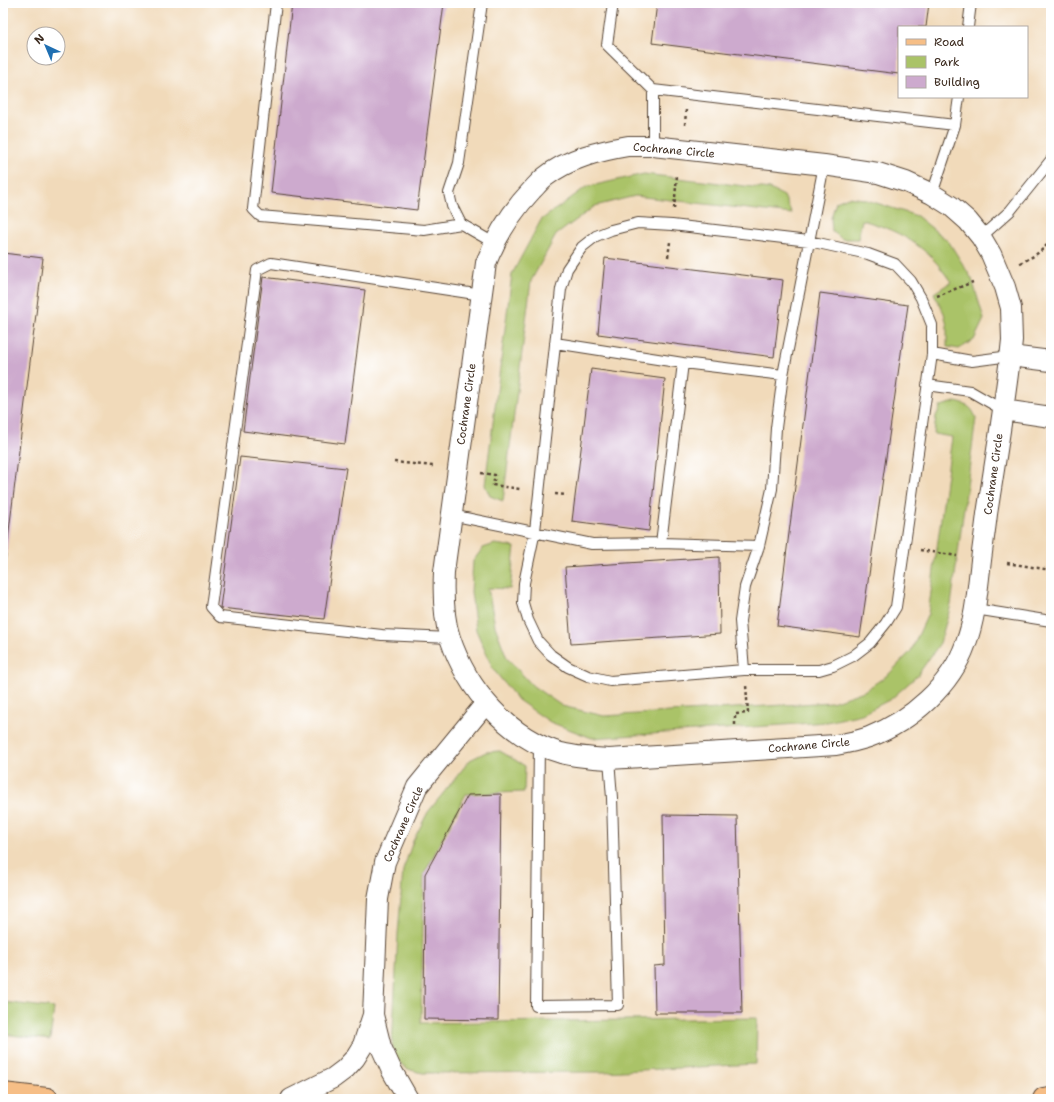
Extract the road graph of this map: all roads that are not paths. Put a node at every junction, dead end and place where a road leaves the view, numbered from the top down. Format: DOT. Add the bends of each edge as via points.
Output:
graph roads {
  1 [pos="276,3"];
  2 [pos="482,3"];
  3 [pos="613,3"];
  4 [pos="971,3"];
  5 [pos="968,26"];
  6 [pos="653,90"];
  7 [pos="959,98"];
  8 [pos="955,125"];
  9 [pos="653,146"];
  10 [pos="1051,160"];
  11 [pos="824,165"];
  12 [pos="932,194"];
  13 [pos="461,224"];
  14 [pos="982,237"];
  15 [pos="809,241"];
  16 [pos="494,243"];
  17 [pos="482,295"];
  18 [pos="555,342"];
  19 [pos="932,354"];
  20 [pos="1010,356"];
  21 [pos="1051,361"];
  22 [pos="683,363"];
  23 [pos="782,375"];
  24 [pos="927,385"];
  25 [pos="1003,410"];
  26 [pos="1051,417"];
  27 [pos="451,515"];
  28 [pos="534,531"];
  29 [pos="661,543"];
  30 [pos="759,546"];
  31 [pos="975,609"];
  32 [pos="1051,620"];
  33 [pos="450,638"];
  34 [pos="744,670"];
  35 [pos="486,703"];
  36 [pos="538,744"];
  37 [pos="609,759"];
  38 [pos="373,1015"];
  39 [pos="3,1094"];
  40 [pos="1051,1098"];
  41 [pos="47,1099"];
  42 [pos="292,1099"];
  43 [pos="408,1099"];
  44 [pos="1044,1099"];
  1 -- 13 [label="lane" via="253,209 260,216 424,230"];
  2 -- 13 [label="lane" via="459,163 449,193"];
  3 -- 6 [label="lane" via="607,45"];
  4 -- 5 [label="lane"];
  6 -- 8 [label="lane"];
  6 -- 9 [label="lane"];
  7 -- 8 [label="lane"];
  8 -- 12 [label="lane"];
  9 -- 11 [label="street, Cochrane Circle"];
  9 -- 16 [label="street, Cochrane Circle" via="603,150 565,164 544,177 508,218"];
  10 -- 14 [label="lane" via="1010,210"];
  11 -- 12 [label="street, Cochrane Circle" via="878,173"];
  11 -- 15 [label="lane"];
  12 -- 14 [label="street, Cochrane Circle" via="951,206"];
  13 -- 16 [label="lane"];
  14 -- 20 [label="street, Cochrane Circle" via="1005,287 1011,308"];
  15 -- 18 [label="lane" via="638,223 606,232 582,247 567,269 561,289"];
  15 -- 19 [label="lane" via="868,254 895,264 921,298 932,325"];
  15 -- 23 [label="lane"];
  16 -- 17 [label="street, Cochrane Circle" via="486,263"];
  17 -- 27 [label="street, Cochrane Circle"];
  17 -- 33 [label="lane" via="271,263 258,270 211,607 220,617 382,636"];
  18 -- 22 [label="lane"];
  18 -- 28 [label="lane"];
  19 -- 20 [label="lane" via="972,360"];
  19 -- 24 [label="lane"];
  20 -- 21 [label="street"];
  20 -- 25 [label="street, Cochrane Circle"];
  22 -- 23 [label="lane"];
  22 -- 29 [label="lane"];
  23 -- 30 [label="lane" via="772,489"];
  24 -- 25 [label="lane" via="970,391"];
  24 -- 34 [label="lane" via="896,607 886,624 870,643 853,656 833,666 819,670"];
  25 -- 26 [label="street"];
  25 -- 31 [label="street, Cochrane Circle"];
  27 -- 28 [label="lane"];
  27 -- 33 [label="street, Cochrane Circle" via="443,592"];
  28 -- 29 [label="lane" via="592,544"];
  28 -- 34 [label="lane" via="523,603 538,641 551,655 568,667 588,676 610,680"];
  29 -- 30 [label="lane"];
  30 -- 34 [label="lane" via="745,587 740,621"];
  31 -- 32 [label="lane"];
  31 -- 37 [label="street, Cochrane Circle" via="961,657 935,693 900,722 868,737 836,745"];
  33 -- 35 [label="street, Cochrane Circle" via="469,679"];
  35 -- 36 [label="street, Cochrane Circle" via="510,725"];
  35 -- 38 [label="street, Cochrane Circle" via="417,787 385,862 378,898"];
  36 -- 37 [label="street, Cochrane Circle" via="580,757"];
  36 -- 37 [label="lane" via="536,1006 618,1005"];
  38 -- 42 [label="street, Cochrane Circle" via="363,1045 346,1069"];
  38 -- 43 [label="street, Cochrane Circle" via="382,1048"];
  39 -- 41 [label="main road"];
  40 -- 44 [label="main road"];
}
